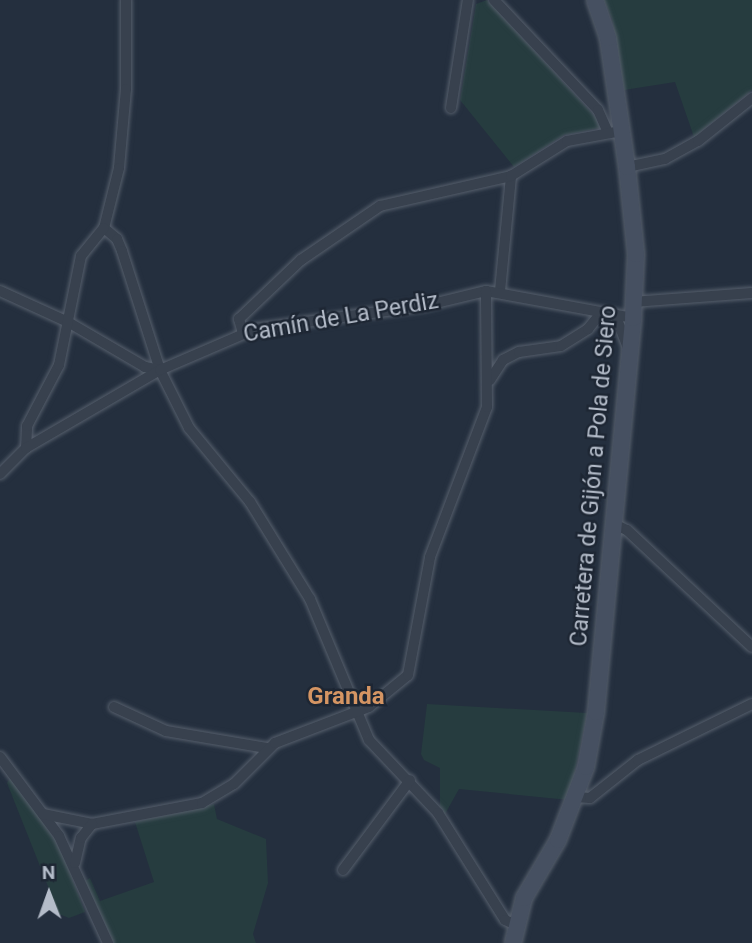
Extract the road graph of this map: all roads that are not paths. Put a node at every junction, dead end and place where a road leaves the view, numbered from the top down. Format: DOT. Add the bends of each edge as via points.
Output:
graph roads {
  1 [pos="126,0"];
  2 [pos="468,0"];
  3 [pos="494,0"];
  4 [pos="595,0"];
  5 [pos="752,98"];
  6 [pos="451,108"];
  7 [pos="614,132"];
  8 [pos="627,167"];
  9 [pos="511,176"];
  10 [pos="104,228"];
  11 [pos="0,291"];
  12 [pos="486,291"];
  13 [pos="500,291"];
  14 [pos="752,293"];
  15 [pos="633,310"];
  16 [pos="602,312"];
  17 [pos="615,314"];
  18 [pos="68,322"];
  19 [pos="243,332"];
  20 [pos="629,352"];
  21 [pos="160,370"];
  22 [pos="489,383"];
  23 [pos="26,448"];
  24 [pos="0,474"];
  25 [pos="614,524"];
  26 [pos="752,647"];
  27 [pos="752,704"];
  28 [pos="114,708"];
  29 [pos="359,710"];
  30 [pos="267,748"];
  31 [pos="0,757"];
  32 [pos="410,780"];
  33 [pos="576,797"];
  34 [pos="43,814"];
  35 [pos="92,824"];
  36 [pos="75,863"];
  37 [pos="343,870"];
  38 [pos="516,925"];
  39 [pos="108,943"];
  40 [pos="513,943"];
  1 -- 10 [label="street" via="123,128"];
  2 -- 6 [label="street"];
  3 -- 7 [label="street"];
  4 -- 7 [label="street, Carretera de Gijón a Pola de Siero" via="608,38"];
  5 -- 8 [label="street" via="698,141 665,159"];
  7 -- 8 [label="street, Carretera de Gijón a Pola de Siero"];
  7 -- 9 [label="street" via="567,141"];
  8 -- 15 [label="street, Carretera de Gijón a Pola de Siero" via="636,254"];
  9 -- 13 [label="street"];
  9 -- 19 [label="street" via="401,198 365,214 301,260 239,319"];
  10 -- 18 [label="street" via="81,256"];
  10 -- 21 [label="street" via="122,251"];
  11 -- 18 [label="street"];
  12 -- 13 [label="street, Camín de La Perdiz"];
  12 -- 19 [label="street, Camín de La Perdiz" via="424,306"];
  12 -- 22 [label="street"];
  13 -- 16 [label="street, Camín de La Perdiz"];
  14 -- 15 [label="street, Camín de La Perdiz"];
  15 -- 17 [label="street, Camín de La Perdiz"];
  15 -- 20 [label="street, Carretera de Gijón a Pola de Siero"];
  16 -- 17 [label="street, Camín de La Perdiz"];
  16 -- 22 [label="street" via="588,329 561,346 519,352 503,360"];
  17 -- 20 [label="street"];
  18 -- 21 [label="street" via="145,367"];
  18 -- 23 [label="street" via="59,365 27,426"];
  19 -- 21 [label="street, Camín de La Perdiz"];
  20 -- 25 [label="street, Carretera de Gijón a Pola de Siero"];
  21 -- 23 [label="street, Camín de La Perdiz"];
  21 -- 29 [label="street" via="190,428 250,502 310,599"];
  22 -- 29 [label="street" via="482,427 430,557 408,675 386,697"];
  23 -- 24 [label="street, Camín de La Perdiz"];
  25 -- 26 [label="street" via="627,530"];
  25 -- 33 [label="street, Carretera de Gijón a Pola de Siero" via="596,712"];
  27 -- 33 [label="street" via="638,760 590,798"];
  28 -- 30 [label="street" via="166,731"];
  29 -- 30 [label="street" via="296,732"];
  29 -- 32 [label="street" via="376,749"];
  30 -- 35 [label="street" via="234,784 202,803"];
  31 -- 34 [label="street"];
  32 -- 37 [label="street"];
  32 -- 38 [label="street" via="450,829 505,920"];
  33 -- 38 [label="street, Carretera de Gijón a Pola de Siero" via="558,840 524,898"];
  34 -- 35 [label="street"];
  34 -- 36 [label="street"];
  35 -- 36 [label="street" via="81,838"];
  36 -- 39 [label="street"];
  38 -- 40 [label="street, Carretera de Gijón a Pola de Siero"];
}
